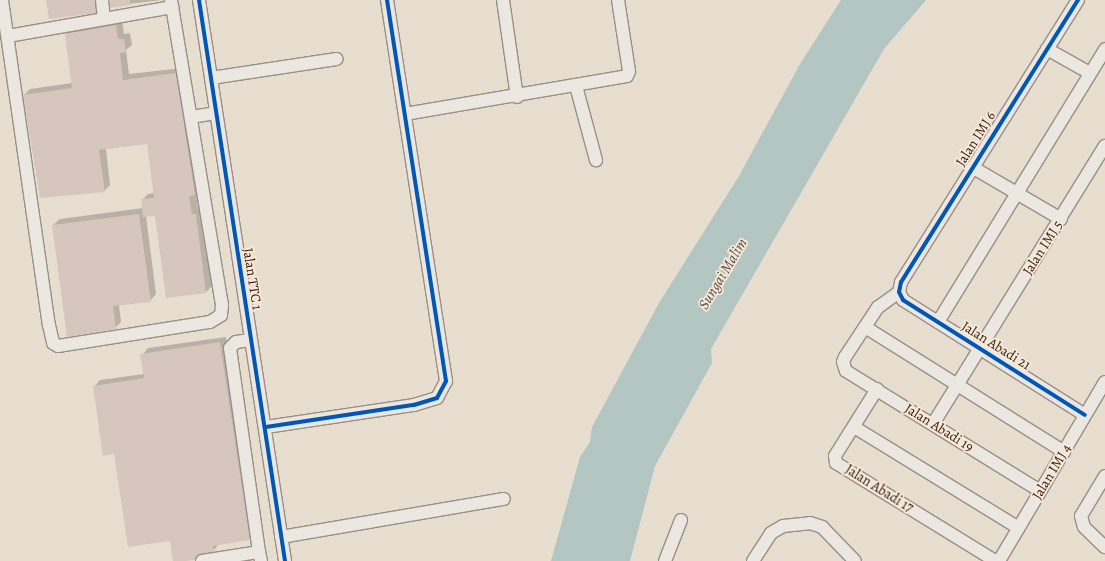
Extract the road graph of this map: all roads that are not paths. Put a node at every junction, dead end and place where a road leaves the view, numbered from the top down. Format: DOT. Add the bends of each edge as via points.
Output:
graph roads {
  1 [pos="2,0"];
  2 [pos="102,0"];
  3 [pos="199,0"];
  4 [pos="388,0"];
  5 [pos="502,0"];
  6 [pos="618,0"];
  7 [pos="1078,0"];
  8 [pos="172,4"];
  9 [pos="104,19"];
  10 [pos="8,36"];
  11 [pos="1105,48"];
  12 [pos="1047,49"];
  13 [pos="337,59"];
  14 [pos="1090,73"];
  15 [pos="211,78"];
  16 [pos="576,86"];
  17 [pos="517,97"];
  18 [pos="216,113"];
  19 [pos="405,114"];
  20 [pos="191,117"];
  21 [pos="1105,146"];
  22 [pos="596,160"];
  23 [pos="972,167"];
  24 [pos="1017,193"];
  25 [pos="1061,219"];
  26 [pos="899,292"];
  27 [pos="938,322"];
  28 [pos="865,327"];
  29 [pos="250,340"];
  30 [pos="980,349"];
  31 [pos="1105,382"];
  32 [pos="957,386"];
  33 [pos="877,389"];
  34 [pos="1085,415"];
  35 [pos="933,424"];
  36 [pos="266,427"];
  37 [pos="854,427"];
  38 [pos="1064,452"];
  39 [pos="1105,476"];
  40 [pos="1040,491"];
  41 [pos="504,499"];
  42 [pos="681,520"];
  43 [pos="1019,528"];
  44 [pos="281,537"];
  45 [pos="1105,547"];
  46 [pos="260,557"];
  47 [pos="202,561"];
  48 [pos="285,561"];
  49 [pos="665,561"];
  50 [pos="753,561"];
  51 [pos="855,561"];
  52 [pos="995,561"];
  53 [pos="999,561"];
  1 -- 10 [label="street"];
  2 -- 9 [label="street"];
  3 -- 15 [label="street, Jalan TTC 1"];
  4 -- 19 [label="street"];
  5 -- 17 [label="street"];
  6 -- 16 [label="street" via="629,71 627,76"];
  7 -- 12 [label="street, Jalan IMJ 6"];
  8 -- 9 [label="street"];
  8 -- 20 [label="street"];
  9 -- 10 [label="street"];
  10 -- 20 [label="street" via="49,325 53,343 58,346 210,322 220,315 222,304"];
  11 -- 14 [label="street"];
  12 -- 14 [label="street"];
  12 -- 23 [label="street, Jalan IMJ 6"];
  13 -- 15 [label="street"];
  14 -- 24 [label="street"];
  15 -- 18 [label="street, Jalan TTC 1"];
  16 -- 17 [label="street"];
  16 -- 22 [label="street"];
  17 -- 19 [label="street"];
  18 -- 20 [label="street"];
  18 -- 29 [label="street, Jalan TTC 1"];
  19 -- 36 [label="street" via="446,381 437,398 414,405"];
  21 -- 25 [label="street, Jalan IMJ 5"];
  23 -- 24 [label="street"];
  23 -- 26 [label="street, Jalan IMJ 6" via="901,282"];
  24 -- 25 [label="street"];
  24 -- 27 [label="street"];
  25 -- 30 [label="street, Jalan IMJ 5"];
  26 -- 27 [label="street, Jalan Abadi 21" via="903,300"];
  26 -- 28 [label="street" via="878,307"];
  27 -- 30 [label="street, Jalan Abadi 21"];
  28 -- 32 [label="street"];
  28 -- 33 [label="street, Jalan Abadi 19" via="843,362 846,371"];
  29 -- 36 [label="street, Jalan TTC 1"];
  29 -- 46 [label="street" via="236,342 230,348"];
  30 -- 32 [label="street, Jalan IMJ 5"];
  30 -- 34 [label="street, Jalan Abadi 21"];
  31 -- 34 [label="street, Jalan IMJ 4"];
  32 -- 35 [label="street, Jalan IMJ 5"];
  32 -- 38 [label="street"];
  33 -- 35 [label="street, Jalan Abadi 19"];
  33 -- 37 [label="street, Jalan Abadi 17"];
  34 -- 38 [label="street, Jalan IMJ 4"];
  35 -- 40 [label="street, Jalan Abadi 19"];
  36 -- 44 [label="street, Jalan TTC 1"];
  37 -- 43 [label="street"];
  37 -- 52 [label="street, Jalan Abadi 17" via="835,456 836,463"];
  38 -- 40 [label="street, Jalan IMJ 4"];
  39 -- 45 [label="street" via="1083,512 1082,523"];
  40 -- 43 [label="street, Jalan IMJ 4"];
  41 -- 44 [label="street"];
  42 -- 49 [label="street"];
  43 -- 53 [label="street, Jalan IMJ 4"];
  44 -- 48 [label="street, Jalan TTC 1"];
  46 -- 47 [label="street"];
  50 -- 51 [label="street" via="770,533 783,526 810,523 822,527"];
}
